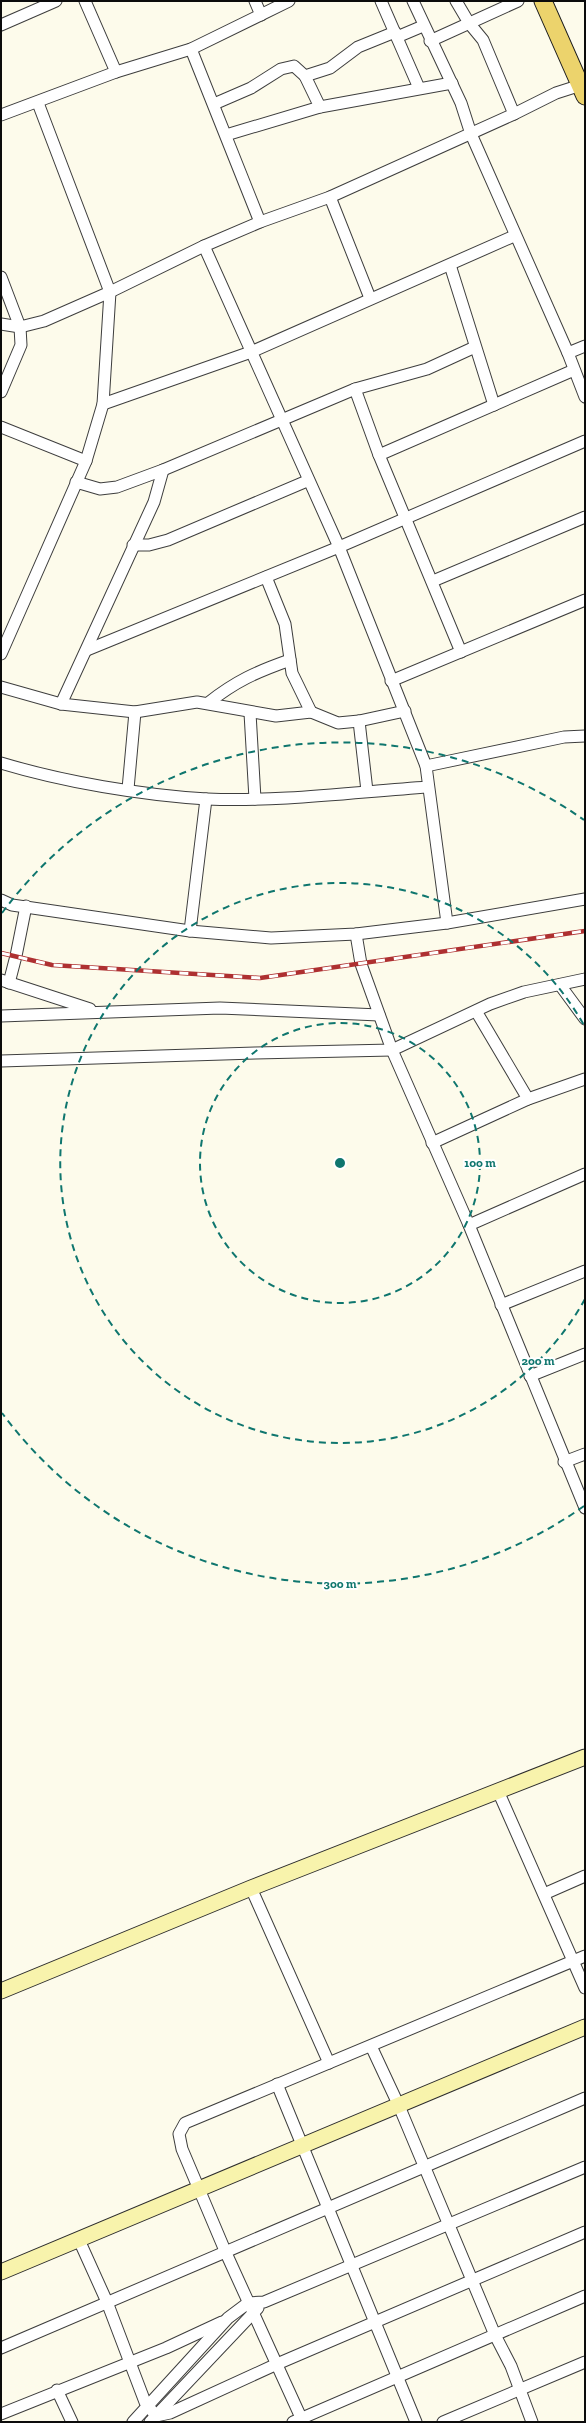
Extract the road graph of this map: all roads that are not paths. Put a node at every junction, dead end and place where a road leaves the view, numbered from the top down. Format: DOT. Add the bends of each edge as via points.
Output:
graph roads {
  1 [pos="56,1"];
  2 [pos="85,1"];
  3 [pos="255,1"];
  4 [pos="289,1"];
  5 [pos="381,1"];
  6 [pos="413,1"];
  7 [pos="456,1"];
  8 [pos="518,1"];
  9 [pos="543,1"];
  10 [pos="556,1"];
  11 [pos="261,15"];
  12 [pos="469,23"];
  13 [pos="1,25"];
  14 [pos="423,26"];
  15 [pos="396,34"];
  16 [pos="430,41"];
  17 [pos="191,48"];
  18 [pos="116,72"];
  19 [pos="305,76"];
  20 [pos="583,80"];
  21 [pos="452,83"];
  22 [pos="419,88"];
  23 [pos="38,103"];
  24 [pos="214,104"];
  25 [pos="320,107"];
  26 [pos="514,114"];
  27 [pos="1,115"];
  28 [pos="471,134"];
  29 [pos="226,135"];
  30 [pos="330,197"];
  31 [pos="260,222"];
  32 [pos="514,236"];
  33 [pos="204,246"];
  34 [pos="450,265"];
  35 [pos="1,277"];
  36 [pos="110,292"];
  37 [pos="370,298"];
  38 [pos="1,324"];
  39 [pos="20,327"];
  40 [pos="585,346"];
  41 [pos="475,347"];
  42 [pos="251,352"];
  43 [pos="568,353"];
  44 [pos="574,370"];
  45 [pos="355,389"];
  46 [pos="1,392"];
  47 [pos="585,397"];
  48 [pos="103,404"];
  49 [pos="494,405"];
  50 [pos="281,419"];
  51 [pos="1,427"];
  52 [pos="585,441"];
  53 [pos="379,455"];
  54 [pos="86,462"];
  55 [pos="163,470"];
  56 [pos="307,481"];
  57 [pos="76,482"];
  58 [pos="585,517"];
  59 [pos="406,518"];
  60 [pos="133,545"];
  61 [pos="339,547"];
  62 [pos="266,576"];
  63 [pos="433,581"];
  64 [pos="585,600"];
  65 [pos="87,650"];
  66 [pos="461,652"];
  67 [pos="1,654"];
  68 [pos="290,660"];
  69 [pos="391,681"];
  70 [pos="1,687"];
  71 [pos="208,703"];
  72 [pos="61,704"];
  73 [pos="405,711"];
  74 [pos="135,712"];
  75 [pos="310,712"];
  76 [pos="250,713"];
  77 [pos="359,721"];
  78 [pos="585,736"];
  79 [pos="1,763"];
  80 [pos="426,766"];
  81 [pos="428,787"];
  82 [pos="128,789"];
  83 [pos="367,791"];
  84 [pos="206,799"];
  85 [pos="255,799"];
  86 [pos="585,899"];
  87 [pos="1,900"];
  88 [pos="26,906"];
  89 [pos="447,923"];
  90 [pos="190,931"];
  91 [pos="356,934"];
  92 [pos="585,979"];
  93 [pos="5,981"];
  94 [pos="560,985"];
  95 [pos="98,1011"];
  96 [pos="476,1011"];
  97 [pos="380,1015"];
  98 [pos="1,1016"];
  99 [pos="585,1019"];
  100 [pos="392,1050"];
  101 [pos="1,1061"];
  102 [pos="585,1079"];
  103 [pos="528,1098"];
  104 [pos="432,1143"];
  105 [pos="585,1174"];
  106 [pos="469,1225"];
  107 [pos="585,1270"];
  108 [pos="501,1305"];
  109 [pos="585,1354"];
  110 [pos="530,1376"];
  111 [pos="585,1454"];
  112 [pos="564,1462"];
  113 [pos="585,1508"];
  114 [pos="585,1757"];
  115 [pos="498,1792"];
  116 [pos="585,1876"];
  117 [pos="251,1888"];
  118 [pos="544,1894"];
  119 [pos="585,1956"];
  120 [pos="574,1961"];
  121 [pos="585,1988"];
  122 [pos="1,1991"];
  123 [pos="585,2028"];
  124 [pos="371,2046"];
  125 [pos="329,2063"];
  126 [pos="277,2084"];
  127 [pos="585,2098"];
  128 [pos="399,2106"];
  129 [pos="303,2146"];
  130 [pos="424,2166"];
  131 [pos="585,2167"];
  132 [pos="199,2189"];
  133 [pos="327,2209"];
  134 [pos="448,2224"];
  135 [pos="585,2232"];
  136 [pos="78,2240"];
  137 [pos="226,2253"];
  138 [pos="351,2265"];
  139 [pos="1,2272"];
  140 [pos="473,2281"];
  141 [pos="585,2296"];
  142 [pos="107,2302"];
  143 [pos="251,2308"];
  144 [pos="228,2318"];
  145 [pos="375,2323"];
  146 [pos="495,2335"];
  147 [pos="1,2348"];
  148 [pos="130,2362"];
  149 [pos="585,2362"];
  150 [pos="276,2364"];
  151 [pos="398,2377"];
  152 [pos="57,2390"];
  153 [pos="520,2390"];
  154 [pos="148,2407"];
  155 [pos="1,2414"];
  156 [pos="153,2419"];
  157 [pos="299,2421"];
  158 [pos="72,2422"];
  159 [pos="133,2422"];
  160 [pos="416,2422"];
  161 [pos="443,2422"];
  162 [pos="532,2422"];
  1 -- 13 [label="street"];
  2 -- 18 [label="street"];
  3 -- 11 [label="street"];
  4 -- 11 [label="street"];
  5 -- 15 [label="street"];
  6 -- 14 [label="street"];
  7 -- 12 [label="street"];
  8 -- 12 [label="street"];
  9 -- 20 [label="main road"];
  10 -- 20 [label="main road"];
  11 -- 17 [label="street"];
  12 -- 16 [label="street"];
  12 -- 26 [label="street" via="483,40"];
  14 -- 15 [label="street"];
  14 -- 16 [label="street"];
  15 -- 19 [label="street" via="358,47 330,68"];
  15 -- 22 [label="street"];
  16 -- 21 [label="street"];
  17 -- 18 [label="street"];
  17 -- 24 [label="street"];
  18 -- 23 [label="street"];
  19 -- 24 [label="street" via="294,66 281,68 251,88"];
  19 -- 25 [label="street"];
  20 -- 26 [label="street"];
  21 -- 22 [label="street"];
  21 -- 28 [label="street"];
  22 -- 25 [label="street"];
  23 -- 27 [label="street"];
  23 -- 36 [label="street"];
  24 -- 29 [label="street"];
  25 -- 29 [label="street"];
  26 -- 28 [label="street"];
  28 -- 30 [label="street"];
  28 -- 32 [label="street"];
  29 -- 31 [label="street"];
  30 -- 31 [label="street"];
  30 -- 37 [label="street"];
  31 -- 33 [label="street"];
  32 -- 34 [label="street"];
  32 -- 43 [label="street"];
  33 -- 36 [label="street"];
  33 -- 42 [label="street"];
  34 -- 37 [label="street"];
  34 -- 41 [label="street"];
  35 -- 39 [label="street"];
  36 -- 39 [label="street" via="44,321"];
  36 -- 48 [label="street"];
  37 -- 42 [label="street"];
  38 -- 39 [label="street"];
  39 -- 46 [label="street" via="21,345"];
  40 -- 43 [label="street"];
  41 -- 45 [label="street" via="428,370"];
  41 -- 49 [label="street"];
  42 -- 48 [label="street"];
  42 -- 50 [label="street"];
  43 -- 44 [label="street"];
  44 -- 47 [label="street"];
  44 -- 49 [label="street"];
  45 -- 50 [label="street"];
  45 -- 53 [label="street"];
  48 -- 54 [label="street"];
  49 -- 53 [label="street"];
  50 -- 55 [label="street"];
  50 -- 56 [label="street"];
  51 -- 54 [label="street"];
  52 -- 59 [label="street"];
  53 -- 59 [label="street"];
  54 -- 57 [label="street"];
  55 -- 57 [label="street" via="109,489"];
  55 -- 60 [label="street" via="154,502"];
  56 -- 60 [label="street" via="168,540 149,545"];
  56 -- 61 [label="street"];
  57 -- 67 [label="street"];
  58 -- 63 [label="street"];
  59 -- 61 [label="street"];
  59 -- 63 [label="street"];
  60 -- 65 [label="street"];
  61 -- 62 [label="street"];
  61 -- 69 [label="street"];
  62 -- 65 [label="street"];
  62 -- 68 [label="street" via="285,624"];
  63 -- 66 [label="street"];
  64 -- 66 [label="street"];
  65 -- 72 [label="street"];
  66 -- 69 [label="street"];
  68 -- 71 [label="street" via="250,674"];
  68 -- 75 [label="street" via="292,673"];
  69 -- 73 [label="street"];
  70 -- 72 [label="street"];
  71 -- 74 [label="street" via="171,705"];
  71 -- 76 [label="street"];
  72 -- 74 [label="street"];
  73 -- 77 [label="street"];
  73 -- 80 [label="street"];
  74 -- 82 [label="street"];
  75 -- 76 [label="street" via="276,716"];
  75 -- 77 [label="street" via="330,721"];
  76 -- 85 [label="street"];
  77 -- 83 [label="street"];
  78 -- 80 [label="street" via="564,737"];
  79 -- 82 [label="street" via="43,776"];
  80 -- 81 [label="street"];
  81 -- 83 [label="street"];
  81 -- 89 [label="street"];
  82 -- 84 [label="street"];
  83 -- 85 [label="street"];
  84 -- 85 [label="street"];
  84 -- 90 [label="street"];
  86 -- 89 [label="street"];
  87 -- 88 [label="street"];
  88 -- 90 [label="street"];
  88 -- 93 [label="street" via="16,956"];
  89 -- 91 [label="street"];
  90 -- 91 [label="street" via="271,938"];
  91 -- 97 [label="street" via="361,964"];
  92 -- 94 [label="street"];
  93 -- 95 [label="street"];
  94 -- 96 [label="street" via="524,992"];
  94 -- 99 [label="street"];
  95 -- 97 [label="street" via="220,1008"];
  95 -- 98 [label="street"];
  96 -- 100 [label="street"];
  96 -- 103 [label="street"];
  97 -- 100 [label="street"];
  100 -- 101 [label="street"];
  100 -- 104 [label="street"];
  102 -- 103 [label="street"];
  103 -- 104 [label="street"];
  104 -- 106 [label="street"];
  105 -- 106 [label="street"];
  106 -- 108 [label="street"];
  107 -- 108 [label="street"];
  108 -- 110 [label="street"];
  109 -- 110 [label="street"];
  110 -- 112 [label="street"];
  111 -- 112 [label="street"];
  112 -- 113 [label="street"];
  114 -- 115 [label="street"];
  115 -- 117 [label="street"];
  115 -- 118 [label="street"];
  116 -- 118 [label="street"];
  117 -- 122 [label="street"];
  117 -- 125 [label="street"];
  118 -- 120 [label="street"];
  119 -- 120 [label="street"];
  120 -- 121 [label="street"];
  120 -- 124 [label="street"];
  123 -- 128 [label="street"];
  124 -- 125 [label="street"];
  124 -- 128 [label="street"];
  125 -- 126 [label="street"];
  126 -- 129 [label="street"];
  126 -- 132 [label="street" via="185,2123 179,2134 182,2149"];
  127 -- 130 [label="street"];
  128 -- 129 [label="street"];
  128 -- 130 [label="street"];
  129 -- 132 [label="street"];
  129 -- 133 [label="street"];
  130 -- 133 [label="street"];
  130 -- 134 [label="street"];
  131 -- 134 [label="street"];
  132 -- 136 [label="street"];
  132 -- 137 [label="street"];
  133 -- 137 [label="street"];
  133 -- 138 [label="street"];
  134 -- 138 [label="street"];
  134 -- 140 [label="street"];
  135 -- 140 [label="street"];
  136 -- 139 [label="street"];
  136 -- 142 [label="street"];
  137 -- 142 [label="street"];
  137 -- 143 [label="street"];
  138 -- 143 [label="street"];
  138 -- 145 [label="street"];
  140 -- 145 [label="street"];
  140 -- 146 [label="street"];
  141 -- 146 [label="street"];
  142 -- 147 [label="street"];
  142 -- 148 [label="street"];
  143 -- 144 [label="street"];
  143 -- 150 [label="street"];
  143 -- 156 [label="street"];
  144 -- 148 [label="street"];
  144 -- 154 [label="street"];
  145 -- 150 [label="street"];
  145 -- 151 [label="street"];
  146 -- 151 [label="street"];
  146 -- 153 [label="street"];
  148 -- 152 [label="street"];
  148 -- 154 [label="street"];
  149 -- 153 [label="street"];
  150 -- 156 [label="street"];
  150 -- 157 [label="street"];
  151 -- 157 [label="street"];
  151 -- 160 [label="street"];
  152 -- 155 [label="street"];
  152 -- 158 [label="street"];
  153 -- 161 [label="street"];
  153 -- 162 [label="street"];
  154 -- 156 [label="street"];
  154 -- 159 [label="street"];
}
